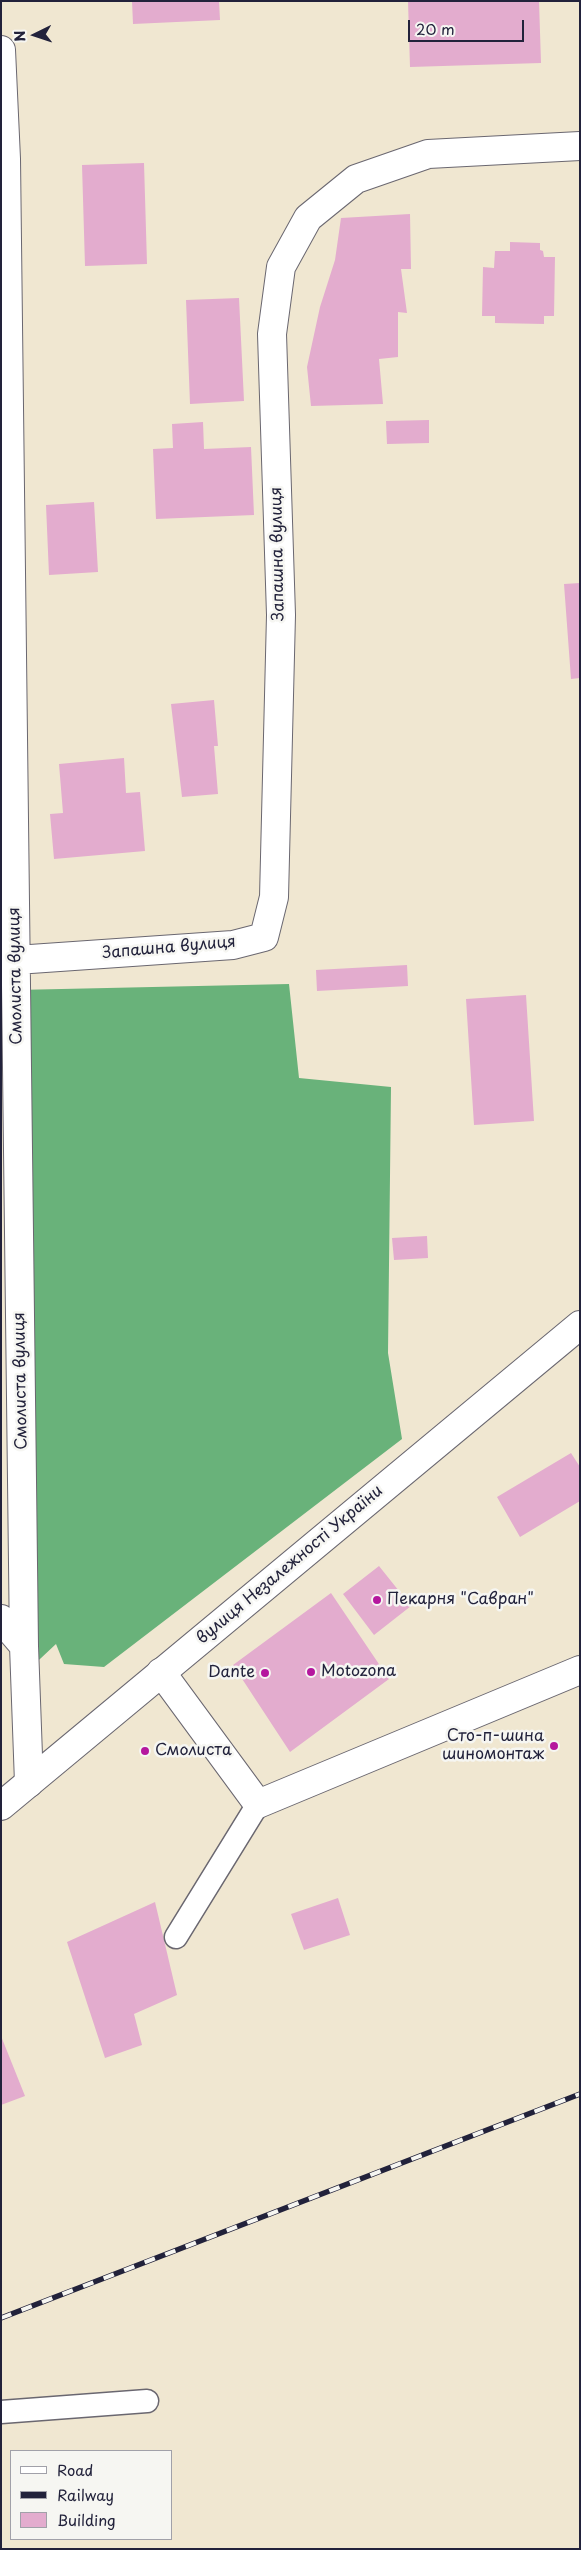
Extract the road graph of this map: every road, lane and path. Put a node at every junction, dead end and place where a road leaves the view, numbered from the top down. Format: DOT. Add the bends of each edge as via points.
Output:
graph roads {
  1 [pos="1,50"];
  2 [pos="580,146"];
  3 [pos="16,960"];
  4 [pos="580,1325"];
  5 [pos="1,1619"];
  6 [pos="24,1646"];
  7 [pos="580,1670"];
  8 [pos="161,1672"];
  9 [pos="28,1783"];
  10 [pos="258,1804"];
  11 [pos="1,1806"];
  12 [pos="176,1937"];
  13 [pos="147,2401"];
  14 [pos="1,2412"];
  1 -- 3 [label="street, Смолиста вулиця" via="6,159"];
  2 -- 3 [label="street, Запашна вулиця" via="428,154 356,179 308,218 281,267 272,334 280,615 275,858 274,897 264,937 233,945"];
  3 -- 6 [label="street, Смолиста вулиця"];
  4 -- 8 [label="street, вулиця Незалежності України"];
  5 -- 6 [label="street"];
  6 -- 9 [label="street, Смолиста вулиця"];
  7 -- 10 [label="street"];
  8 -- 9 [label="street, вулиця Незалежності України"];
  8 -- 10 [label="street"];
  9 -- 11 [label="street, вулиця Незалежності України"];
  10 -- 12 [label="lane"];
  13 -- 14 [label="lane"];
}
